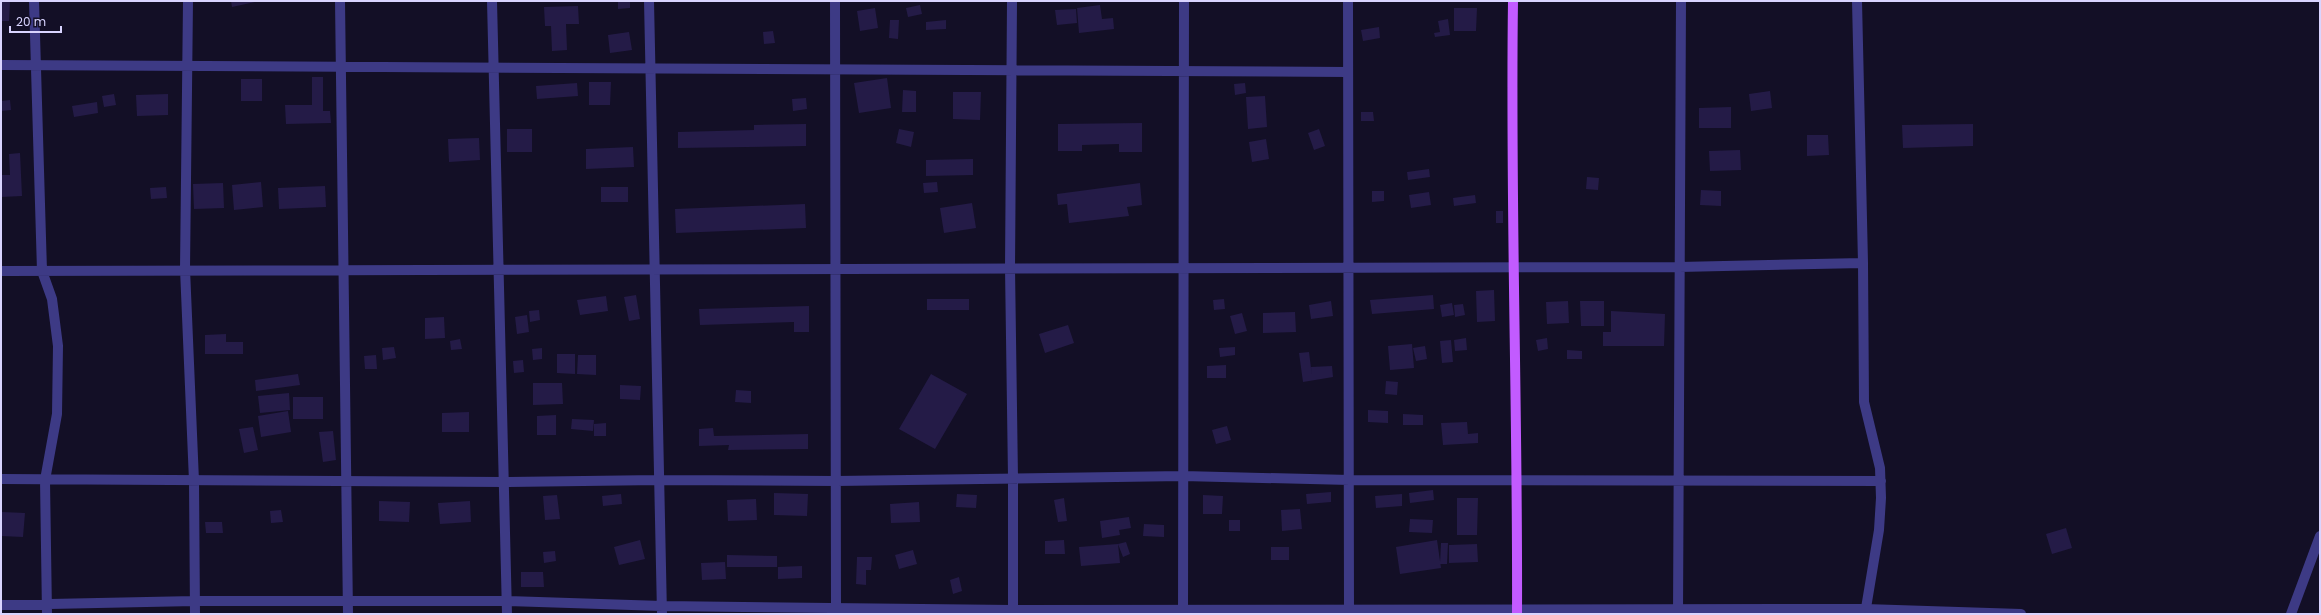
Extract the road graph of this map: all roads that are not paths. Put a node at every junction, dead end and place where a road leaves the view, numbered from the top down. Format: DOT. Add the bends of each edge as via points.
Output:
graph roads {
  1 [pos="34,1"];
  2 [pos="188,1"];
  3 [pos="340,1"];
  4 [pos="492,1"];
  5 [pos="649,1"];
  6 [pos="835,1"];
  7 [pos="1012,1"];
  8 [pos="1184,1"];
  9 [pos="1348,1"];
  10 [pos="1513,1"];
  11 [pos="1680,1"];
  12 [pos="1857,1"];
  13 [pos="1,65"];
  14 [pos="35,65"];
  15 [pos="189,66"];
  16 [pos="341,67"];
  17 [pos="494,68"];
  18 [pos="650,69"];
  19 [pos="836,69"];
  20 [pos="1012,70"];
  21 [pos="1183,71"];
  22 [pos="1348,72"];
  23 [pos="1863,263"];
  24 [pos="1182,267"];
  25 [pos="1349,267"];
  26 [pos="1513,267"];
  27 [pos="1680,267"];
  28 [pos="836,268"];
  29 [pos="1010,268"];
  30 [pos="499,269"];
  31 [pos="655,269"];
  32 [pos="185,270"];
  33 [pos="344,270"];
  34 [pos="1,271"];
  35 [pos="42,271"];
  36 [pos="1182,476"];
  37 [pos="1013,478"];
  38 [pos="1,479"];
  39 [pos="45,480"];
  40 [pos="659,480"];
  41 [pos="1350,480"];
  42 [pos="1518,480"];
  43 [pos="194,481"];
  44 [pos="836,481"];
  45 [pos="1679,481"];
  46 [pos="1881,481"];
  47 [pos="346,482"];
  48 [pos="504,482"];
  49 [pos="2320,536"];
  50 [pos="195,601"];
  51 [pos="347,601"];
  52 [pos="507,601"];
  53 [pos="1,605"];
  54 [pos="47,610"];
  55 [pos="662,610"];
  56 [pos="836,611"];
  57 [pos="1517,611"];
  58 [pos="1678,611"];
  59 [pos="1865,611"];
  60 [pos="1013,612"];
  61 [pos="1183,612"];
  62 [pos="1349,612"];
  63 [pos="195,614"];
  64 [pos="348,614"];
  65 [pos="507,614"];
  66 [pos="2021,614"];
  67 [pos="2291,614"];
  1 -- 14 [label="street"];
  2 -- 15 [label="street"];
  3 -- 16 [label="street"];
  4 -- 17 [label="street"];
  5 -- 18 [label="street"];
  6 -- 19 [label="street"];
  7 -- 20 [label="street"];
  8 -- 21 [label="street"];
  9 -- 22 [label="street"];
  10 -- 26 [label="main road"];
  11 -- 27 [label="street"];
  12 -- 23 [label="street"];
  13 -- 14 [label="street"];
  14 -- 15 [label="street"];
  14 -- 35 [label="street"];
  15 -- 16 [label="street"];
  15 -- 32 [label="street"];
  16 -- 17 [label="street"];
  16 -- 33 [label="street"];
  17 -- 18 [label="street"];
  17 -- 30 [label="street"];
  18 -- 19 [label="street"];
  18 -- 31 [label="street"];
  19 -- 20 [label="street"];
  19 -- 28 [label="street"];
  20 -- 21 [label="street"];
  20 -- 29 [label="street"];
  21 -- 22 [label="street"];
  21 -- 24 [label="street"];
  22 -- 25 [label="street"];
  23 -- 27 [label="street"];
  23 -- 46 [label="street" via="1864,402"];
  24 -- 25 [label="street"];
  24 -- 29 [label="street"];
  24 -- 36 [label="street"];
  25 -- 26 [label="street"];
  25 -- 41 [label="street"];
  26 -- 27 [label="street"];
  26 -- 42 [label="main road"];
  27 -- 45 [label="street"];
  28 -- 29 [label="street"];
  28 -- 31 [label="street"];
  28 -- 44 [label="street"];
  29 -- 37 [label="street"];
  30 -- 31 [label="street"];
  30 -- 33 [label="street"];
  30 -- 48 [label="street"];
  31 -- 40 [label="street"];
  32 -- 33 [label="street"];
  32 -- 35 [label="street"];
  32 -- 43 [label="street"];
  33 -- 47 [label="street"];
  34 -- 35 [label="street"];
  35 -- 39 [label="street" via="52,299 58,346 57,414"];
  36 -- 37 [label="street"];
  36 -- 41 [label="street"];
  36 -- 61 [label="street"];
  37 -- 44 [label="street"];
  37 -- 60 [label="street"];
  38 -- 39 [label="street"];
  39 -- 43 [label="street"];
  39 -- 54 [label="street"];
  40 -- 44 [label="street"];
  40 -- 48 [label="street"];
  40 -- 55 [label="street"];
  41 -- 42 [label="street"];
  41 -- 62 [label="street"];
  42 -- 45 [label="street"];
  42 -- 57 [label="main road"];
  43 -- 47 [label="street"];
  43 -- 50 [label="street"];
  44 -- 56 [label="street"];
  45 -- 46 [label="street"];
  45 -- 58 [label="street"];
  46 -- 59 [label="street" via="1879,530"];
  47 -- 48 [label="street"];
  47 -- 51 [label="street"];
  48 -- 52 [label="street"];
  49 -- 67 [label="street"];
  50 -- 51 [label="street"];
  50 -- 54 [label="street"];
  50 -- 63 [label="street"];
  51 -- 52 [label="street"];
  51 -- 64 [label="street"];
  52 -- 55 [label="street"];
  52 -- 65 [label="street"];
  53 -- 54 [label="street"];
  55 -- 56 [label="street"];
  56 -- 60 [label="street"];
  57 -- 58 [label="street"];
  57 -- 62 [label="street"];
  58 -- 59 [label="street"];
  59 -- 66 [label="street"];
  60 -- 61 [label="street"];
  61 -- 62 [label="street"];
}
